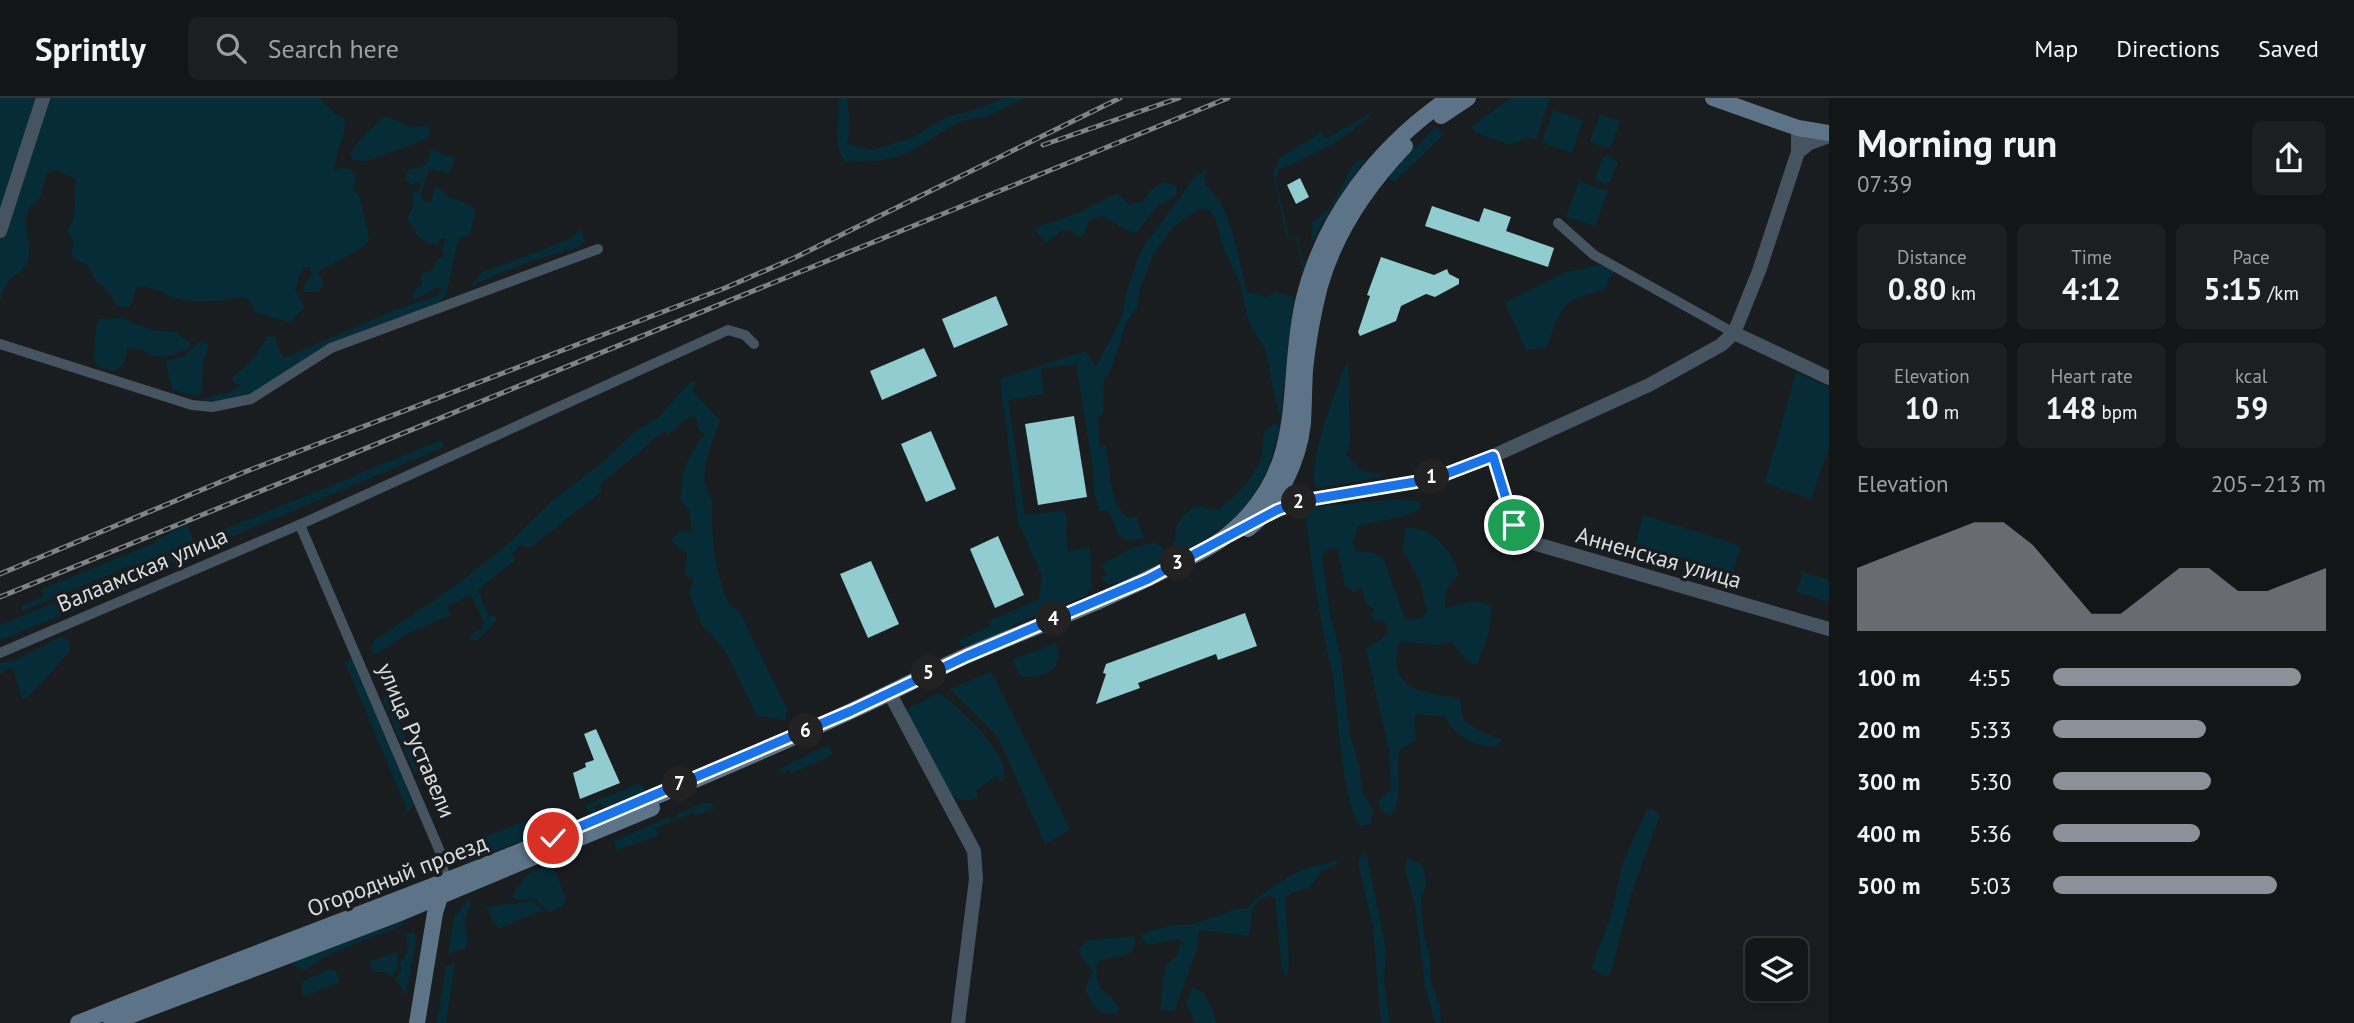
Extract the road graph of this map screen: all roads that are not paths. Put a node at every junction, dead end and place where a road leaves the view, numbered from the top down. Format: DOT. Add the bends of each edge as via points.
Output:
graph roads {
  1 [pos="43,98"];
  2 [pos="1449,98"];
  3 [pos="1468,98"];
  4 [pos="1721,101"];
  5 [pos="1798,128"];
  6 [pos="1829,135"];
  7 [pos="1798,152"];
  8 [pos="1558,223"];
  9 [pos="0,232"];
  10 [pos="598,249"];
  11 [pos="1734,333"];
  12 [pos="0,344"];
  13 [pos="754,344"];
  14 [pos="1302,347"];
  15 [pos="1829,378"];
  16 [pos="1493,456"];
  17 [pos="1279,483"];
  18 [pos="1299,502"];
  19 [pos="1261,517"];
  20 [pos="300,525"];
  21 [pos="1230,533"];
  22 [pos="1829,629"];
  23 [pos="0,653"];
  24 [pos="890,696"];
  25 [pos="443,888"];
  26 [pos="78,1023"];
  27 [pos="111,1023"];
  28 [pos="418,1023"];
  29 [pos="958,1023"];
  1 -- 9 [label="street"];
  2 -- 14 [label="main road" via="1380,156 1345,203 1312,270"];
  3 -- 14 [label="main road" via="1404,146 1355,208 1325,272"];
  4 -- 5 [label="main road"];
  5 -- 6 [label="main road"];
  5 -- 7 [label="street"];
  6 -- 7 [label="street"];
  7 -- 11 [label="street"];
  8 -- 11 [label="street" via="1594,255"];
  10 -- 12 [label="street" via="331,348 261,394 212,407 192,405"];
  11 -- 15 [label="street"];
  11 -- 16 [label="street" via="1649,385"];
  13 -- 20 [label="street, Валаамская улица" via="745,335 728,330"];
  14 -- 17 [label="main road, Огородный проезд"];
  16 -- 18 [label="street" via="1415,482"];
  16 -- 22 [label="street, Анненская улица" via="1514,525 1526,541"];
  17 -- 18 [label="street"];
  17 -- 19 [label="main road, Огородный проезд"];
  17 -- 21 [label="main road, Огородный проезд"];
  18 -- 19 [label="street"];
  19 -- 21 [label="street"];
  19 -- 24 [label="main road, Огородный проезд" via="1217,553 1114,606"];
  20 -- 23 [label="street, Валаамская улица"];
  20 -- 25 [label="street, улица Руставели" via="437,845 444,863"];
  21 -- 24 [label="main road, Огородный проезд" via="1148,579 967,656"];
  24 -- 25 [label="main road, Огородный проезд"];
  24 -- 29 [label="street" via="974,850 976,879"];
  25 -- 26 [label="main road, Огородный проезд"];
  25 -- 27 [label="main road, Огородный проезд"];
  25 -- 28 [label="main road, улица Руставели"];
}
